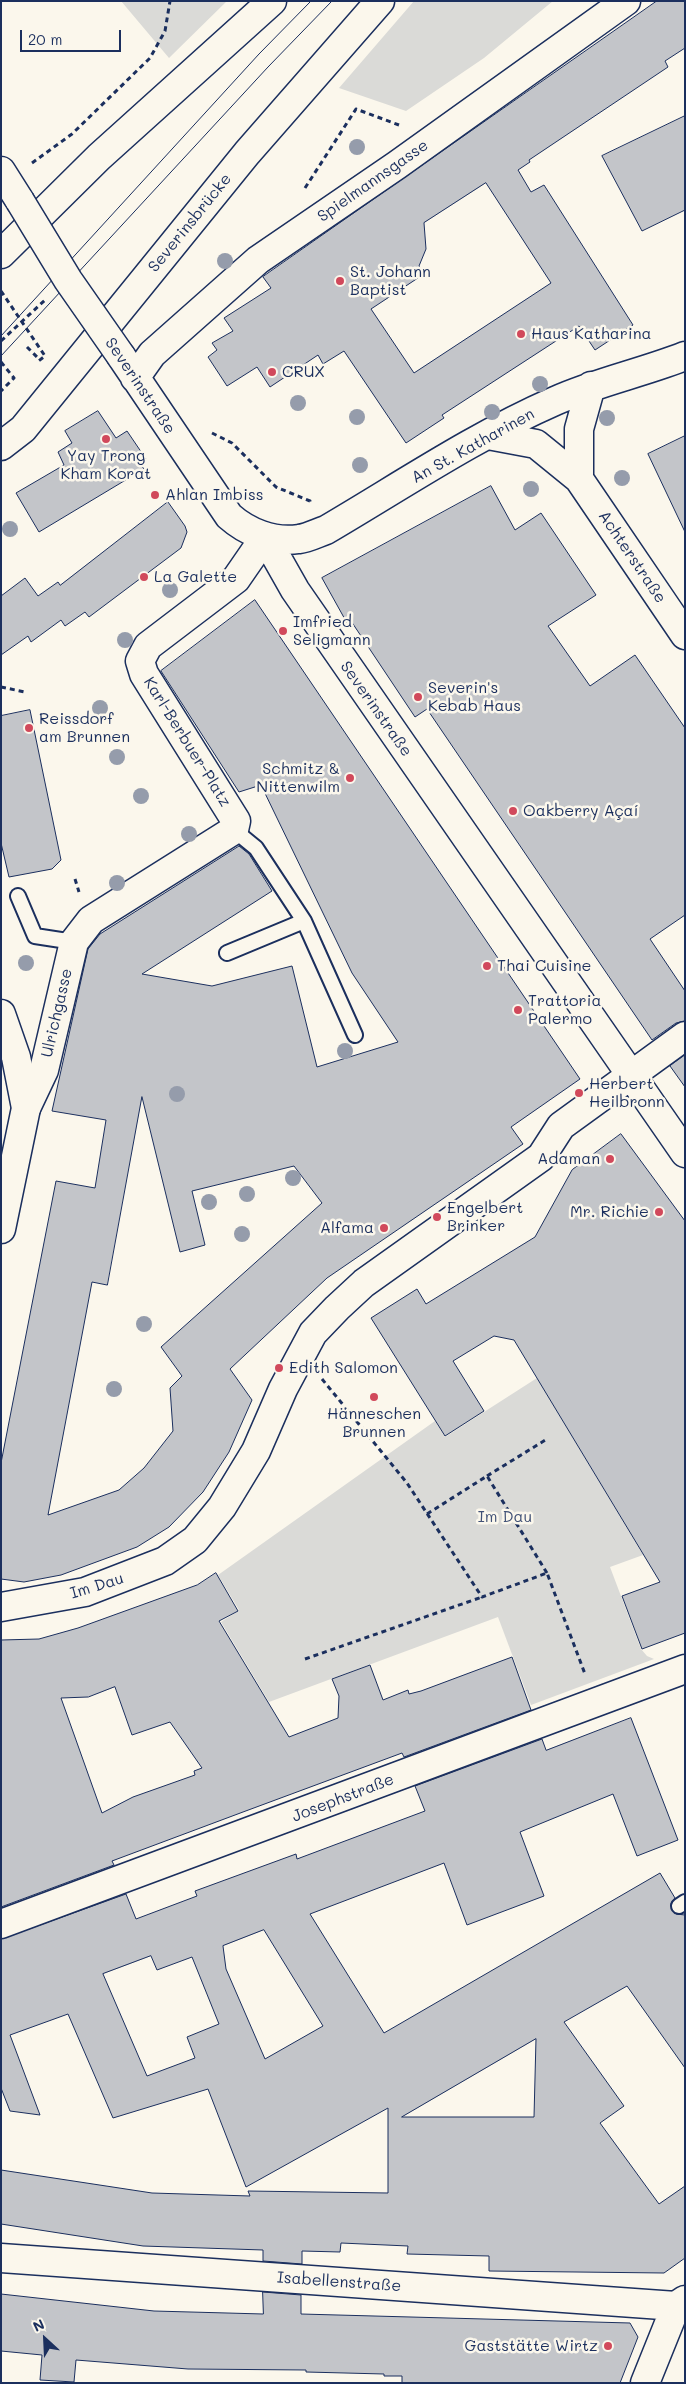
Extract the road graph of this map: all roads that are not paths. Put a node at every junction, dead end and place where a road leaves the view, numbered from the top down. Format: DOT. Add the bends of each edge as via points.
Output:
graph roads {
  1 [pos="272,1"];
  2 [pos="380,1"];
  3 [pos="626,1"];
  4 [pos="1,171"];
  5 [pos="1,254"];
  6 [pos="685,356"];
  7 [pos="128,367"];
  8 [pos="591,386"];
  9 [pos="23,429"];
  10 [pos="488,435"];
  11 [pos="1,446"];
  12 [pos="1,460"];
  13 [pos="579,479"];
  14 [pos="265,537"];
  15 [pos="685,635"];
  16 [pos="234,830"];
  17 [pos="18,896"];
  18 [pos="304,921"];
  19 [pos="74,942"];
  20 [pos="227,953"];
  21 [pos="1,1014"];
  22 [pos="355,1035"];
  23 [pos="685,1036"];
  24 [pos="630,1076"];
  25 [pos="26,1108"];
  26 [pos="685,1153"];
  27 [pos="1,1230"];
  28 [pos="1,1607"];
  29 [pos="684,1670"];
  30 [pos="1,1924"];
  31 [pos="1,2258"];
  32 [pos="680,2303"];
  33 [pos="645,2383"];
  1 -- 5 [label="street" via="99,157"];
  2 -- 9 [label="street, Severinsbrücke" via="247,153"];
  3 -- 7 [label="street, Spielmannsgasse" via="258,260 152,354"];
  4 -- 7 [label="street, Severinstraße, bridge" via="68,280"];
  6 -- 8 [label="street, An St. Katharinen"];
  7 -- 14 [label="street, Severinstraße" via="228,516 242,527"];
  8 -- 10 [label="street, An St. Katharinen"];
  8 -- 13 [label="street" via="579,429"];
  9 -- 11 [label="street, Severinsbrücke"];
  9 -- 12 [label="street"];
  10 -- 13 [label="street, Achterstraße" via="536,444"];
  10 -- 14 [label="street, An St. Katharinen" via="326,530 299,539"];
  13 -- 15 [label="street, Achterstraße"];
  14 -- 16 [label="street, Karl-Berbuer-Platz" via="236,578 148,646 140,661 144,674 236,821"];
  14 -- 24 [label="street, Severinstraße" via="295,590"];
  16 -- 18 [label="lane" via="256,848"];
  16 -- 19 [label="street, Ulrichgasse" via="91,920"];
  17 -- 19 [label="lane" via="35,936"];
  18 -- 20 [label="lane"];
  18 -- 22 [label="lane"];
  19 -- 25 [label="street, Ulrichgasse" via="44,1070"];
  21 -- 25 [label="street" via="16,1057"];
  23 -- 24 [label="street, Im Dau"];
  24 -- 26 [label="street, Severinstraße"];
  24 -- 28 [label="street, Im Dau" via="562,1126 541,1157 364,1283 313,1333 256,1451 222,1507 195,1540 166,1562 85,1592"];
  25 -- 27 [label="street"];
  29 -- 30 [label="street, Josephstraße"];
  31 -- 32 [label="street, Isabellenstraße"];
  32 -- 33 [label="street"];
}
